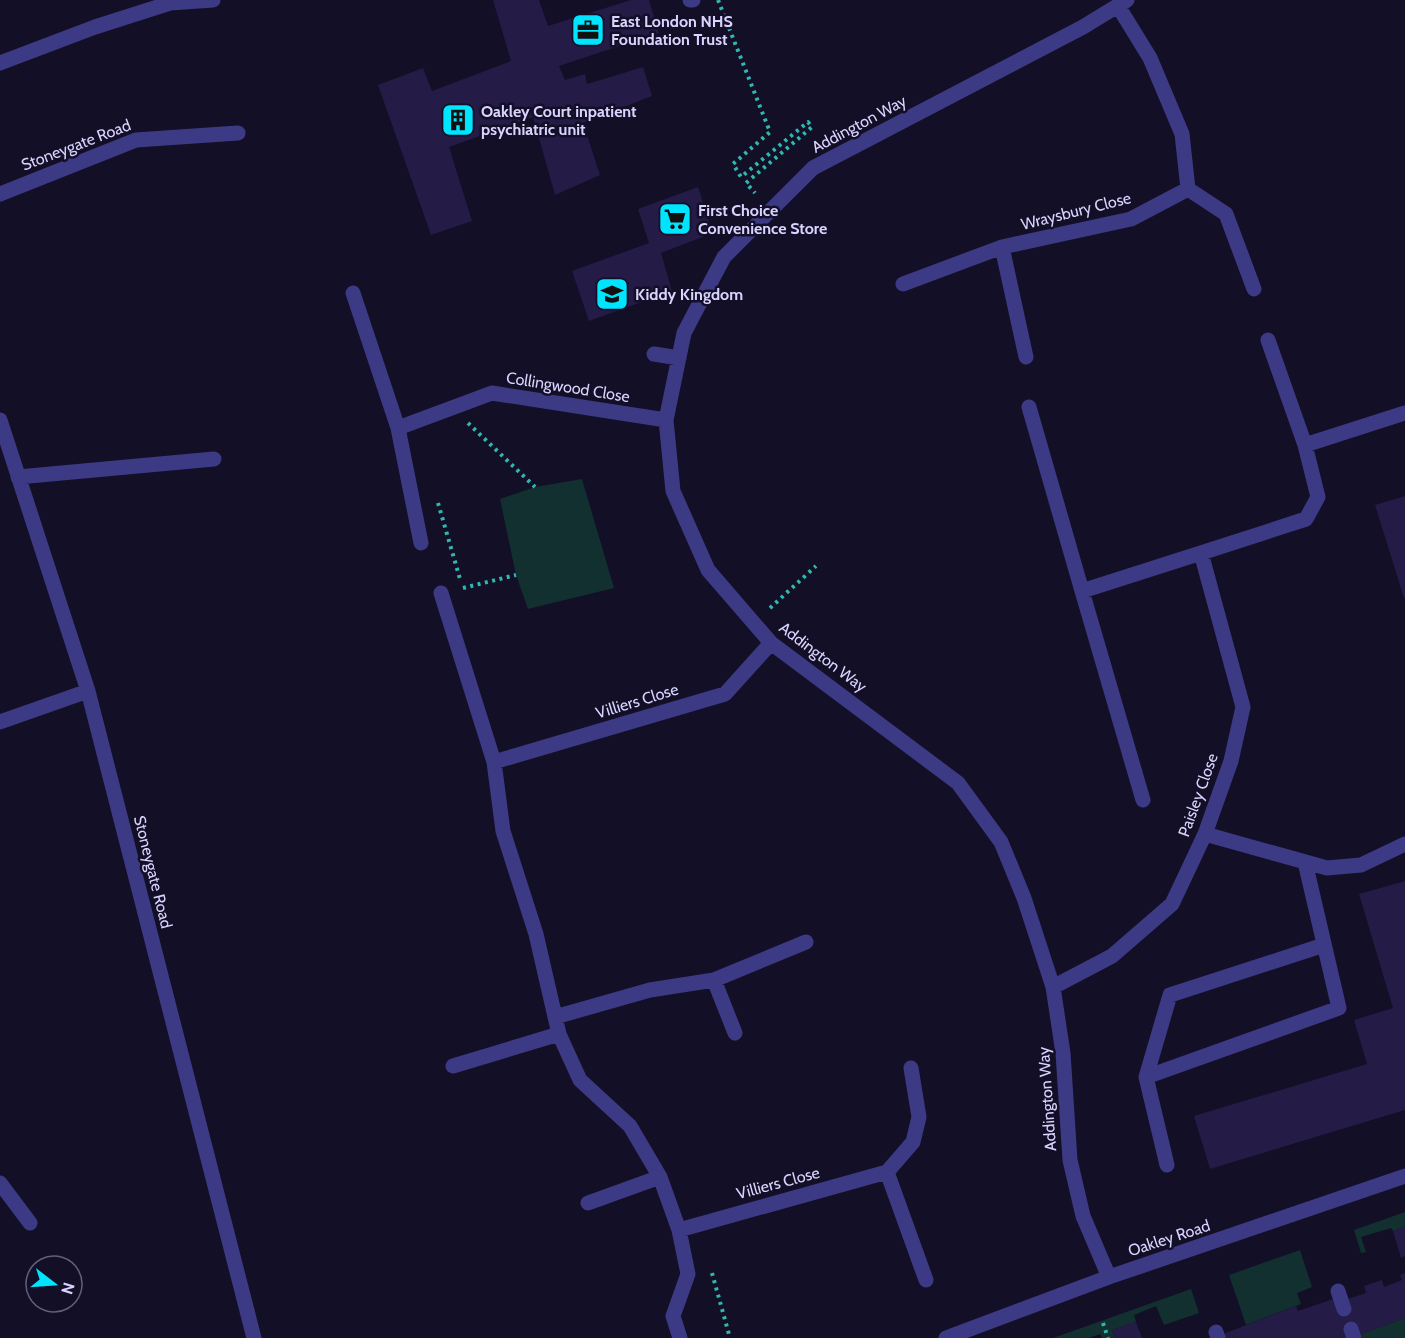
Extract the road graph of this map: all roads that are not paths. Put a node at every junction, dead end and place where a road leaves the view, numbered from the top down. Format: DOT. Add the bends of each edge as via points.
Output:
graph roads {
  1 [pos="213,0"];
  2 [pos="1122,3"];
  3 [pos="0,63"];
  4 [pos="238,133"];
  5 [pos="1188,189"];
  6 [pos="0,194"];
  7 [pos="1002,247"];
  8 [pos="903,284"];
  9 [pos="1254,289"];
  10 [pos="353,293"];
  11 [pos="1268,340"];
  12 [pos="654,354"];
  13 [pos="1026,357"];
  14 [pos="679,358"];
  15 [pos="1029,407"];
  16 [pos="1405,413"];
  17 [pos="0,420"];
  18 [pos="666,420"];
  19 [pos="398,428"];
  20 [pos="1305,445"];
  21 [pos="214,459"];
  22 [pos="18,477"];
  23 [pos="421,543"];
  24 [pos="1201,553"];
  25 [pos="1082,591"];
  26 [pos="441,593"];
  27 [pos="771,643"];
  28 [pos="88,691"];
  29 [pos="0,722"];
  30 [pos="494,762"];
  31 [pos="1143,800"];
  32 [pos="1205,834"];
  33 [pos="1405,844"];
  34 [pos="1305,862"];
  35 [pos="806,942"];
  36 [pos="1324,945"];
  37 [pos="714,980"];
  38 [pos="1053,987"];
  39 [pos="555,1017"];
  40 [pos="735,1033"];
  41 [pos="559,1034"];
  42 [pos="453,1066"];
  43 [pos="911,1068"];
  44 [pos="1146,1077"];
  45 [pos="1167,1166"];
  46 [pos="887,1172"];
  47 [pos="1405,1176"];
  48 [pos="660,1177"];
  49 [pos="0,1183"];
  50 [pos="588,1203"];
  51 [pos="30,1223"];
  52 [pos="679,1230"];
  53 [pos="1109,1277"];
  54 [pos="926,1280"];
  55 [pos="1338,1291"];
  56 [pos="1344,1309"];
  57 [pos="255,1338"];
  58 [pos="680,1338"];
  59 [pos="946,1338"];
  1 -- 3 [label="street" via="170,3"];
  2 -- 5 [label="street" via="1182,134"];
  2 -- 14 [label="street, Addington Way" via="813,168 724,257 684,333"];
  4 -- 6 [label="street, Stoneygate Road" via="136,140"];
  5 -- 7 [label="street, Wraysbury Close" via="1131,219"];
  5 -- 9 [label="street" via="1226,214"];
  7 -- 8 [label="street, Wraysbury Close"];
  7 -- 13 [label="street"];
  10 -- 19 [label="street"];
  11 -- 20 [label="street"];
  12 -- 14 [label="street"];
  14 -- 18 [label="street, Addington Way"];
  15 -- 25 [label="street"];
  16 -- 20 [label="street"];
  17 -- 22 [label="street, Stoneygate Road"];
  18 -- 19 [label="street, Collingwood Close" via="492,393"];
  18 -- 27 [label="street, Addington Way" via="674,491 708,570"];
  19 -- 23 [label="street"];
  20 -- 24 [label="street" via="1318,497 1306,519"];
  21 -- 22 [label="street"];
  22 -- 28 [label="street, Stoneygate Road"];
  24 -- 25 [label="street"];
  24 -- 32 [label="street, Paisley Close" via="1243,707 1231,761"];
  25 -- 31 [label="street"];
  26 -- 30 [label="street"];
  27 -- 30 [label="street, Villiers Close" via="725,694"];
  27 -- 38 [label="street, Addington Way" via="958,783 1001,842"];
  28 -- 29 [label="street"];
  28 -- 57 [label="street, Stoneygate Road"];
  30 -- 39 [label="street" via="503,831 536,934"];
  32 -- 34 [label="street"];
  32 -- 38 [label="street, Paisley Close" via="1172,904 1112,956"];
  33 -- 34 [label="street" via="1361,865 1327,868"];
  34 -- 36 [label="street"];
  35 -- 37 [label="street"];
  36 -- 44 [label="street" via="1170,995"];
  36 -- 44 [label="street" via="1339,1008"];
  37 -- 39 [label="street" via="650,990"];
  37 -- 40 [label="street"];
  38 -- 53 [label="street, Addington Way" via="1063,1053 1070,1160 1083,1216"];
  39 -- 41 [label="street"];
  41 -- 42 [label="street"];
  41 -- 48 [label="street" via="580,1080 630,1126"];
  43 -- 46 [label="street" via="919,1117 913,1142"];
  44 -- 45 [label="street"];
  46 -- 52 [label="street, Villiers Close"];
  46 -- 54 [label="street"];
  47 -- 53 [label="street, Oakley Road"];
  48 -- 50 [label="street"];
  48 -- 52 [label="street"];
  49 -- 51 [label="street"];
  52 -- 58 [label="street" via="688,1274 673,1316"];
  53 -- 59 [label="street, Oakley Road"];
  55 -- 56 [label="street"];
}
